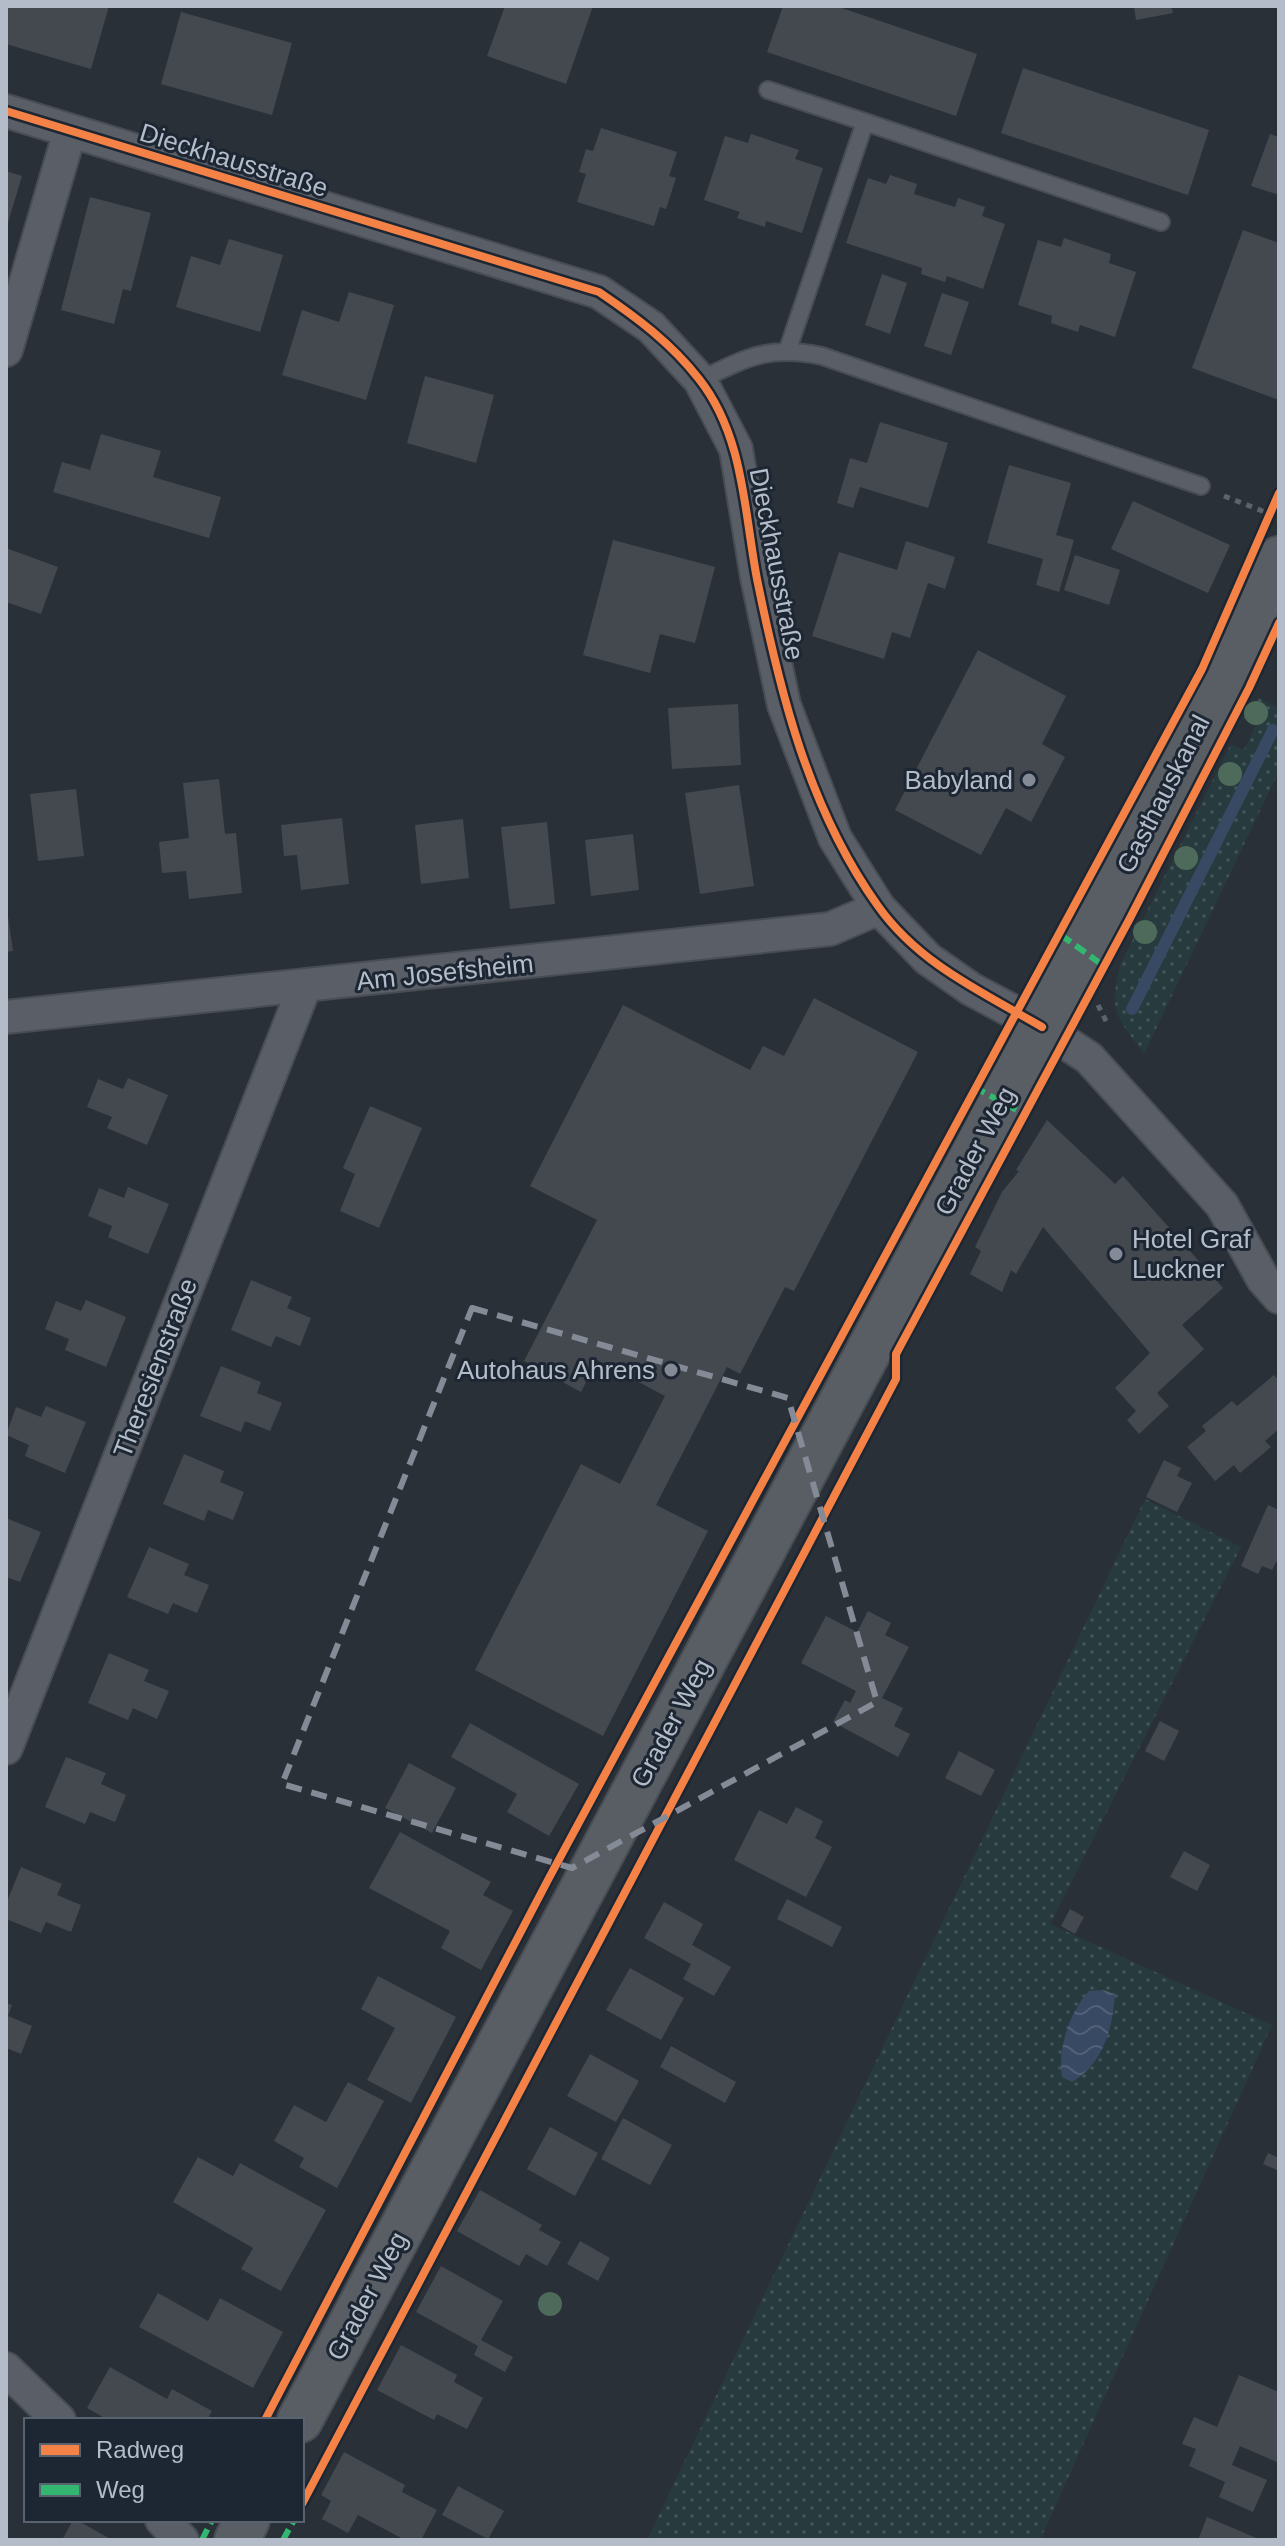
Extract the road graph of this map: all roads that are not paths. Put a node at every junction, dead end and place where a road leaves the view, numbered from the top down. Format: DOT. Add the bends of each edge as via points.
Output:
graph roads {
  1 [pos="768,90"];
  2 [pos="6,111"];
  3 [pos="865,122"];
  4 [pos="70,131"];
  5 [pos="1161,222"];
  6 [pos="788,349"];
  7 [pos="6,350"];
  8 [pos="700,380"];
  9 [pos="1201,486"];
  10 [pos="1279,559"];
  11 [pos="879,908"];
  12 [pos="304,988"];
  13 [pos="6,1017"];
  14 [pos="1042,1027"];
  15 [pos="1279,1297"];
  16 [pos="6,1748"];
  17 [pos="6,2369"];
  18 [pos="57,2418"];
  19 [pos="301,2418"];
  20 [pos="164,2522"];
  21 [pos="246,2522"];
  22 [pos="182,2540"];
  23 [pos="237,2540"];
  1 -- 3 [label="lane"];
  2 -- 4 [label="street, Dieckhausstraße"];
  3 -- 5 [label="lane"];
  3 -- 6 [label="lane"];
  4 -- 7 [label="street"];
  4 -- 8 [label="street, Dieckhausstraße" via="599,292 651,327"];
  6 -- 8 [label="lane" via="748,357"];
  6 -- 9 [label="lane" via="822,356"];
  8 -- 11 [label="street, Dieckhausstraße" via="736,449 784,705 835,838"];
  10 -- 14 [label="street, Gasthauskanal"];
  11 -- 12 [label="street, Am Josefsheim" via="830,929"];
  11 -- 14 [label="street, Dieckhausstraße" via="928,959"];
  12 -- 13 [label="street, Am Josefsheim"];
  12 -- 16 [label="street, Theresienstraße"];
  14 -- 15 [label="street, Dieckhausstraße" via="1089,1058 1222,1205 1263,1279"];
  14 -- 19 [label="street, Grader Weg"];
  17 -- 18 [label="street"];
  20 -- 22 [label="street"];
  21 -- 23 [label="street"];
}
